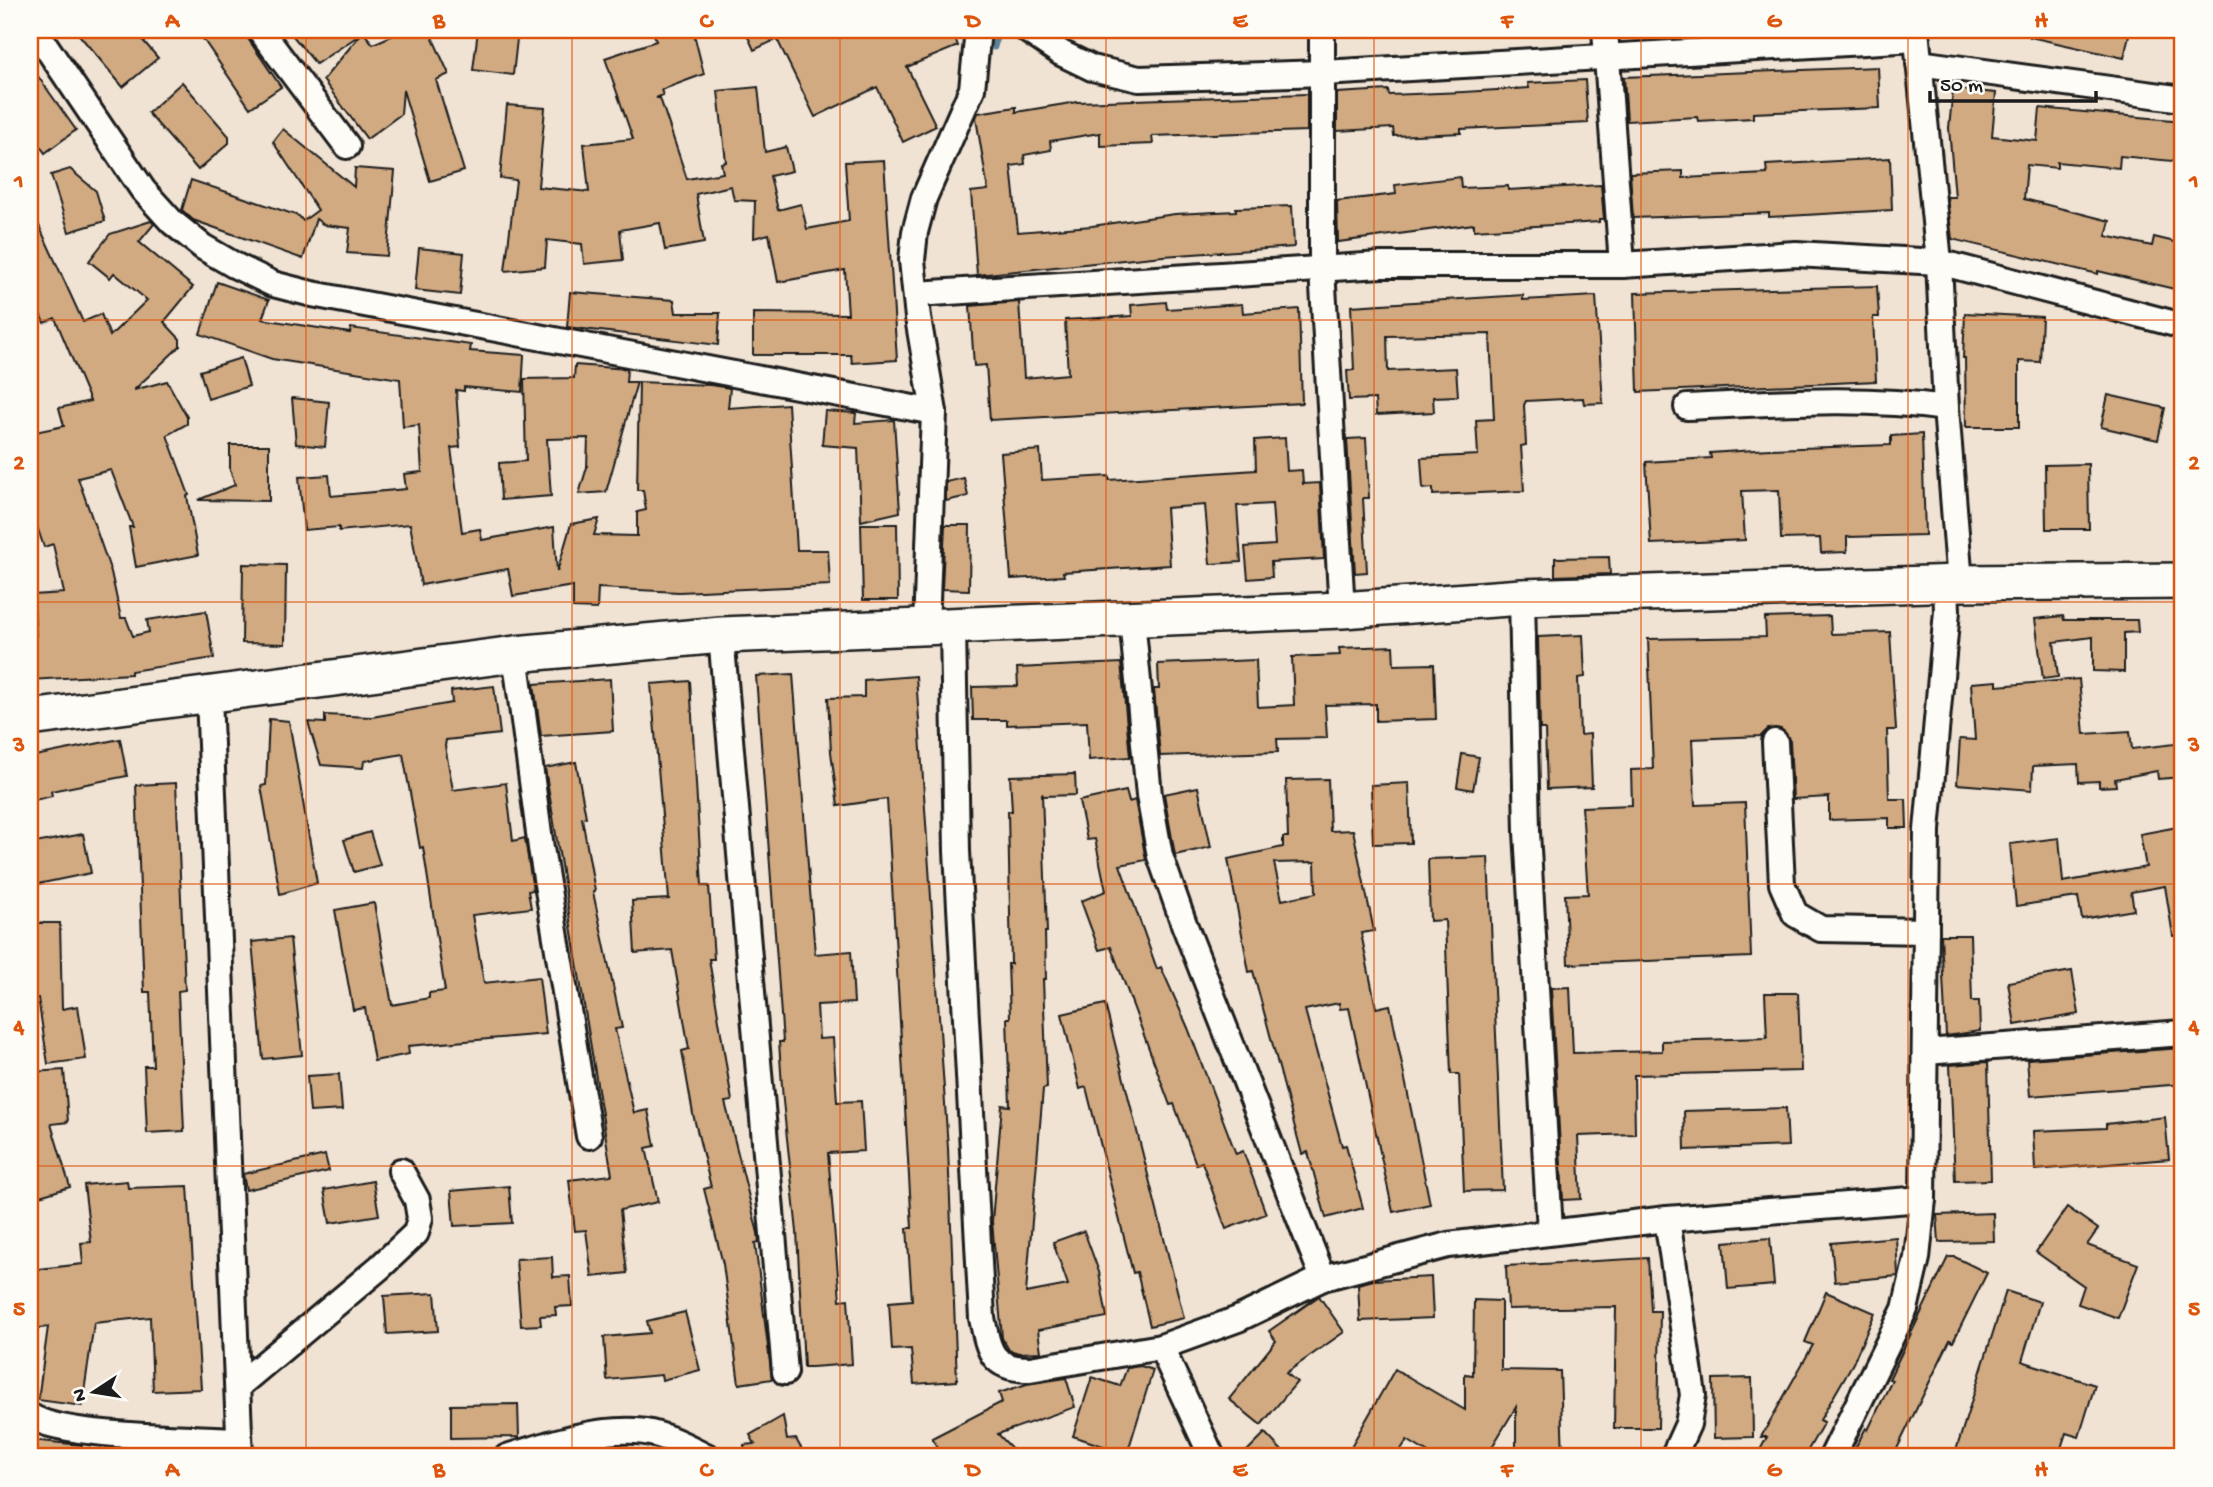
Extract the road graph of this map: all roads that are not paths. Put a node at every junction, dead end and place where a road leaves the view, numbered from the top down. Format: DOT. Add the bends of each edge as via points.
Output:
graph roads {
  1 [pos="35,30"];
  2 [pos="260,30"];
  3 [pos="978,30"];
  4 [pos="1027,30"];
  5 [pos="1322,30"];
  6 [pos="1605,30"];
  7 [pos="1060,41"];
  8 [pos="1917,44"];
  9 [pos="1607,54"];
  10 [pos="1324,73"];
  11 [pos="2183,99"];
  12 [pos="347,146"];
  13 [pos="1939,262"];
  14 [pos="1622,265"];
  15 [pos="1322,269"];
  16 [pos="916,294"];
  17 [pos="2183,326"];
  18 [pos="1687,407"];
  19 [pos="1946,408"];
  20 [pos="934,412"];
  21 [pos="2183,581"];
  22 [pos="1953,583"];
  23 [pos="1522,597"];
  24 [pos="1342,610"];
  25 [pos="1132,619"];
  26 [pos="940,628"];
  27 [pos="721,635"];
  28 [pos="515,654"];
  29 [pos="209,696"];
  30 [pos="30,718"];
  31 [pos="1775,742"];
  32 [pos="1926,931"];
  33 [pos="2183,1033"];
  34 [pos="1925,1052"];
  35 [pos="589,1136"];
  36 [pos="401,1171"];
  37 [pos="1923,1199"];
  38 [pos="1667,1219"];
  39 [pos="1550,1231"];
  40 [pos="1323,1278"];
  41 [pos="1161,1347"];
  42 [pos="785,1372"];
  43 [pos="238,1386"];
  44 [pos="30,1416"];
  45 [pos="239,1448"];
  46 [pos="1683,1454"];
  47 [pos="507,1457"];
  48 [pos="708,1457"];
  49 [pos="1212,1457"];
  50 [pos="1832,1457"];
  1 -- 20 [label="street" via="143,190 172,222 203,247 273,284"];
  2 -- 12 [label="street"];
  3 -- 16 [label="street" via="972,89 924,198 915,232"];
  4 -- 7 [label="street"];
  5 -- 10 [label="street"];
  6 -- 9 [label="street"];
  7 -- 10 [label="street" via="1092,68 1139,79"];
  8 -- 9 [label="street"];
  8 -- 11 [label="street"];
  8 -- 13 [label="street"];
  9 -- 10 [label="street"];
  9 -- 14 [label="street"];
  10 -- 15 [label="street"];
  13 -- 14 [label="street" via="1796,254"];
  13 -- 17 [label="street"];
  13 -- 19 [label="street"];
  14 -- 15 [label="street"];
  15 -- 16 [label="street"];
  15 -- 24 [label="street"];
  16 -- 20 [label="street"];
  18 -- 19 [label="street" via="1895,401"];
  19 -- 22 [label="street"];
  20 -- 26 [label="street"];
  21 -- 22 [label="street"];
  22 -- 23 [label="street"];
  22 -- 32 [label="street" via="1927,830"];
  23 -- 24 [label="street"];
  23 -- 39 [label="street" via="1527,832"];
  24 -- 25 [label="street"];
  25 -- 26 [label="street"];
  25 -- 40 [label="street" via="1149,795 1160,856"];
  26 -- 27 [label="street"];
  26 -- 41 [label="street" via="982,1318 988,1345 997,1363 1012,1369"];
  27 -- 28 [label="street"];
  27 -- 42 [label="street"];
  28 -- 29 [label="street"];
  28 -- 35 [label="street" via="541,848"];
  29 -- 30 [label="street"];
  29 -- 43 [label="street"];
  31 -- 32 [label="street" via="1782,884 1795,914 1821,929"];
  32 -- 34 [label="street"];
  33 -- 34 [label="street"];
  34 -- 37 [label="street"];
  36 -- 43 [label="street" via="417,1200 420,1218 416,1233"];
  37 -- 38 [label="street"];
  37 -- 50 [label="street" via="1917,1258 1905,1309"];
  38 -- 39 [label="street"];
  38 -- 46 [label="street" via="1693,1395"];
  39 -- 40 [label="street" via="1448,1245"];
  40 -- 41 [label="street" via="1238,1319"];
  41 -- 49 [label="street"];
  43 -- 45 [label="street"];
  44 -- 45 [label="street" via="78,1430"];
  47 -- 48 [label="street" via="569,1437 637,1431"];
}
